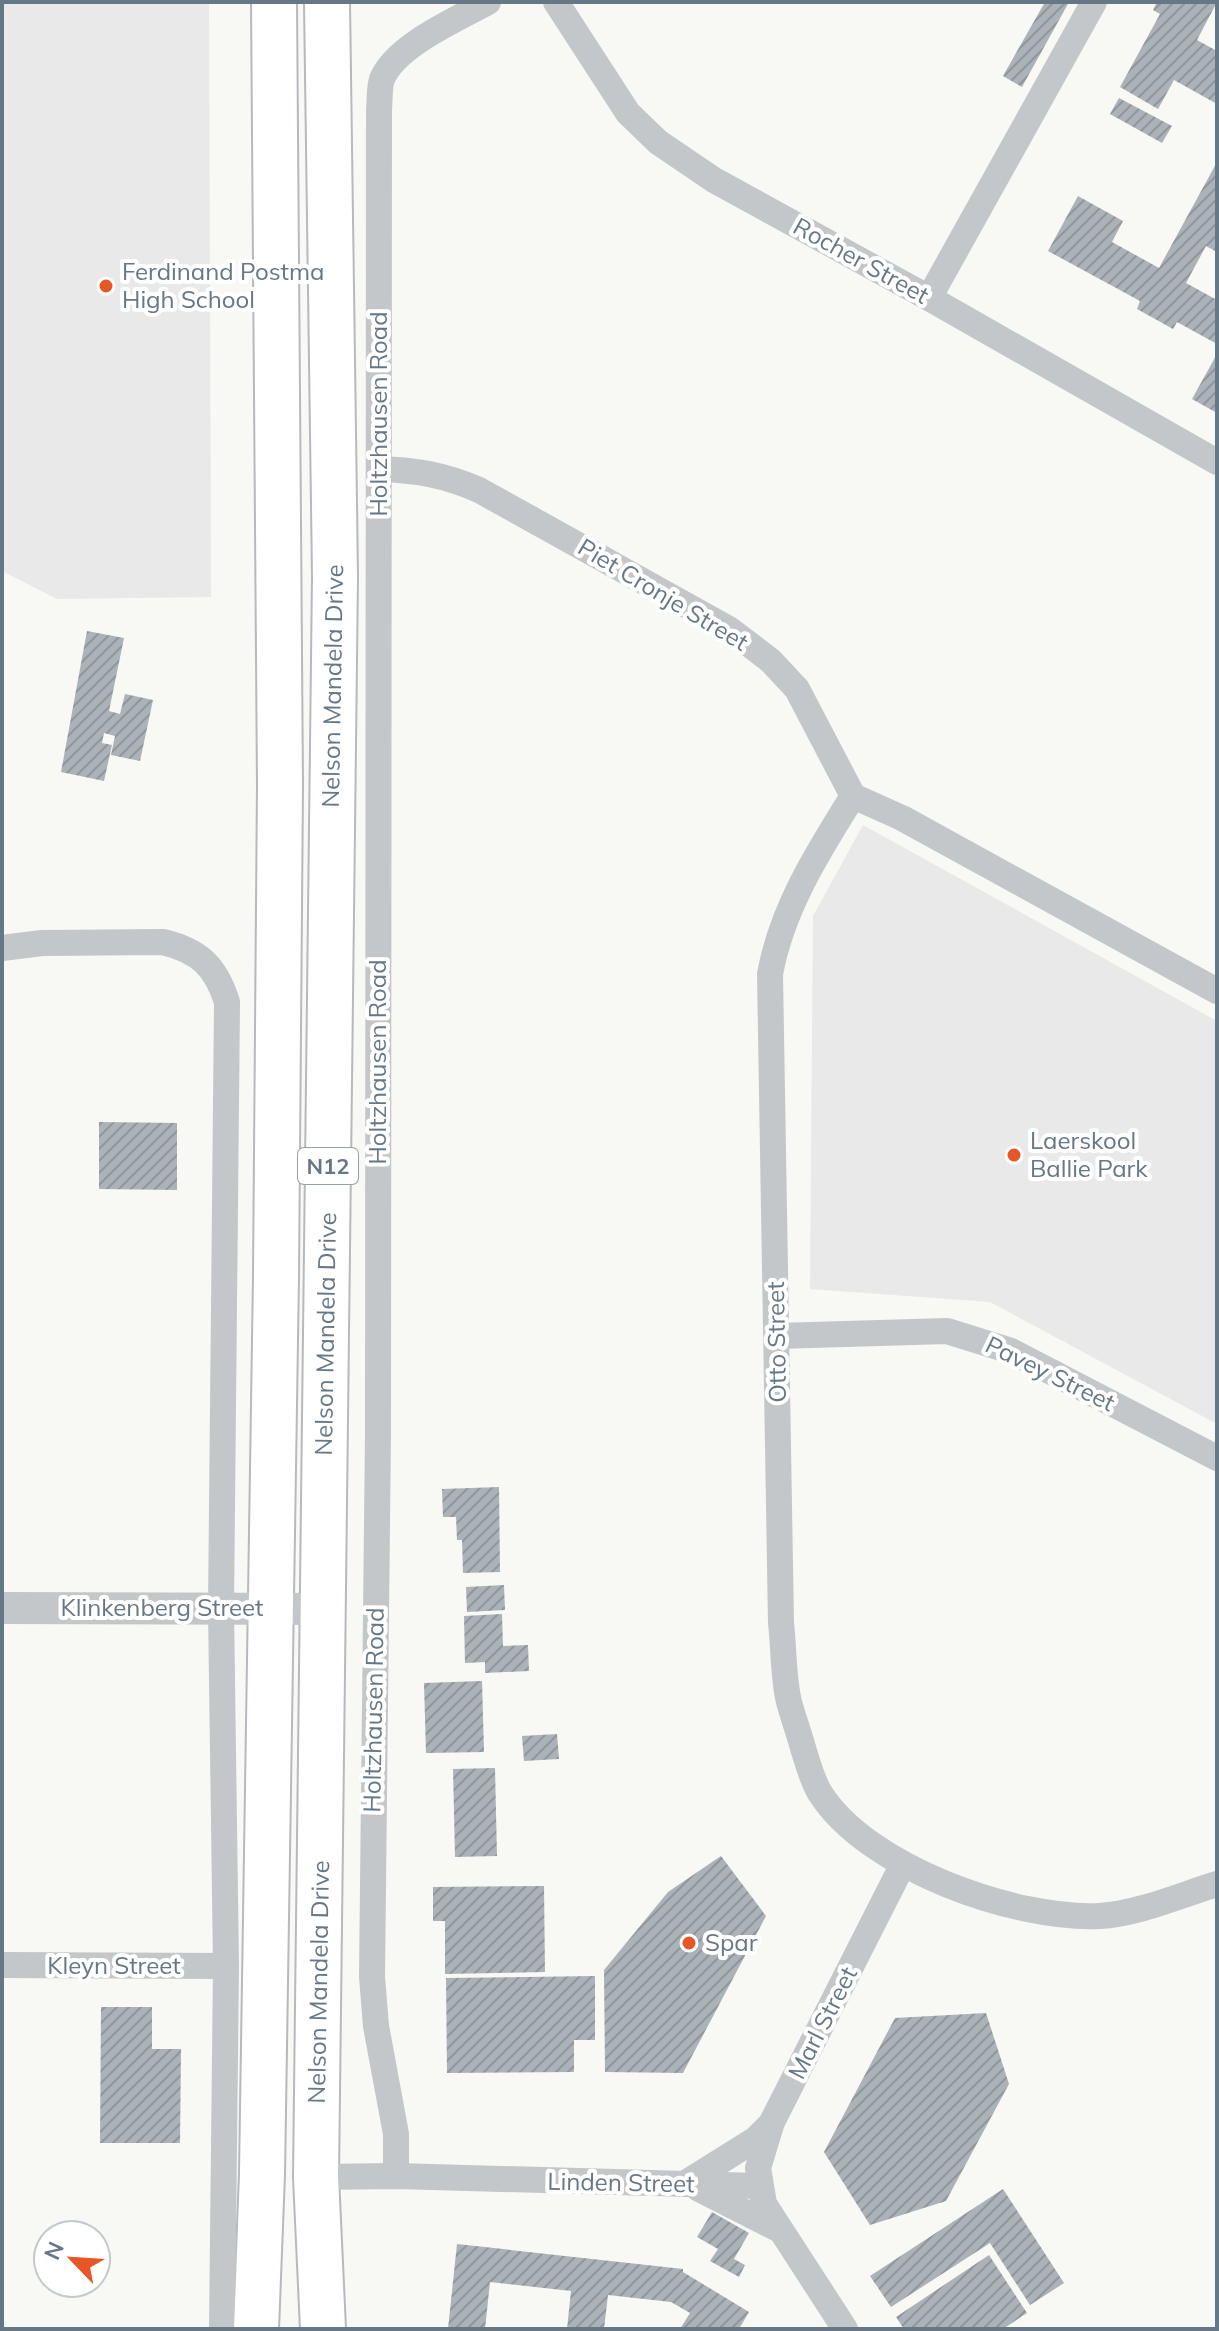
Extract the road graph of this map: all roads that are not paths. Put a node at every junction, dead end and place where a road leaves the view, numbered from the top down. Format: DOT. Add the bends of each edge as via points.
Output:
graph roads {
  1 [pos="274,2"];
  2 [pos="327,2"];
  3 [pos="488,2"];
  4 [pos="556,2"];
  5 [pos="1094,2"];
  6 [pos="929,298"];
  7 [pos="1217,462"];
  8 [pos="379,469"];
  9 [pos="853,796"];
  10 [pos="2,948"];
  11 [pos="1217,991"];
  12 [pos="777,1336"];
  13 [pos="1217,1458"];
  14 [pos="269,1607"];
  15 [pos="2,1608"];
  16 [pos="221,1609"];
  17 [pos="322,1609"];
  18 [pos="903,1864"];
  19 [pos="1217,1884"];
  20 [pos="2,1965"];
  21 [pos="226,1966"];
  22 [pos="772,2122"];
  23 [pos="396,2176"];
  24 [pos="316,2177"];
  25 [pos="684,2184"];
  26 [pos="759,2186"];
  27 [pos="783,2232"];
  28 [pos="222,2329"];
  29 [pos="256,2329"];
  30 [pos="323,2329"];
  31 [pos="845,2329"];
  1 -- 14 [label="highway, N12" via="280,801"];
  2 -- 17 [label="highway, Nelson Mandela Drive / N12" via="335,576"];
  3 -- 8 [label="street, Holtzhausen Road" via="414,44 391,65 381,85"];
  4 -- 6 [label="street, Rocher Street" via="628,113 658,142 714,180"];
  5 -- 6 [label="street"];
  6 -- 7 [label="street, Rocher Street"];
  8 -- 9 [label="street, Piet Cronje Street" via="453,478 729,629 797,689"];
  8 -- 23 [label="street, Holtzhausen Road" via="372,1977 396,2134"];
  9 -- 11 [label="street"];
  9 -- 12 [label="street, Otto Street" via="792,900 770,974"];
  10 -- 16 [label="street" via="163,942 196,953 221,984 227,1002"];
  12 -- 13 [label="street, Pavey Street" via="947,1331 982,1340"];
  12 -- 18 [label="street, Otto Street" via="781,1623 789,1699 819,1792 848,1825"];
  14 -- 16 [label="street, Klinkenberg Street"];
  14 -- 17 [label="street, Klinkenberg Street"];
  14 -- 29 [label="highway, N12"];
  15 -- 16 [label="street, Klinkenberg Street"];
  16 -- 21 [label="street"];
  17 -- 24 [label="highway, Nelson Mandela Drive / N12"];
  18 -- 19 [label="street, Otto Street" via="971,1893 1080,1916 1114,1913"];
  18 -- 22 [label="street, Marl Street"];
  20 -- 21 [label="street, Kleyn Street"];
  21 -- 28 [label="street"];
  22 -- 25 [label="street" via="749,2144"];
  22 -- 26 [label="street, Marl Street" via="761,2153"];
  23 -- 24 [label="street, Linden Street"];
  23 -- 25 [label="street, Linden Street"];
  24 -- 30 [label="highway, Nelson Mandela Drive / N12"];
  25 -- 26 [label="street, Linden Street"];
  25 -- 27 [label="street"];
  26 -- 27 [label="street"];
  27 -- 31 [label="street"];
}
